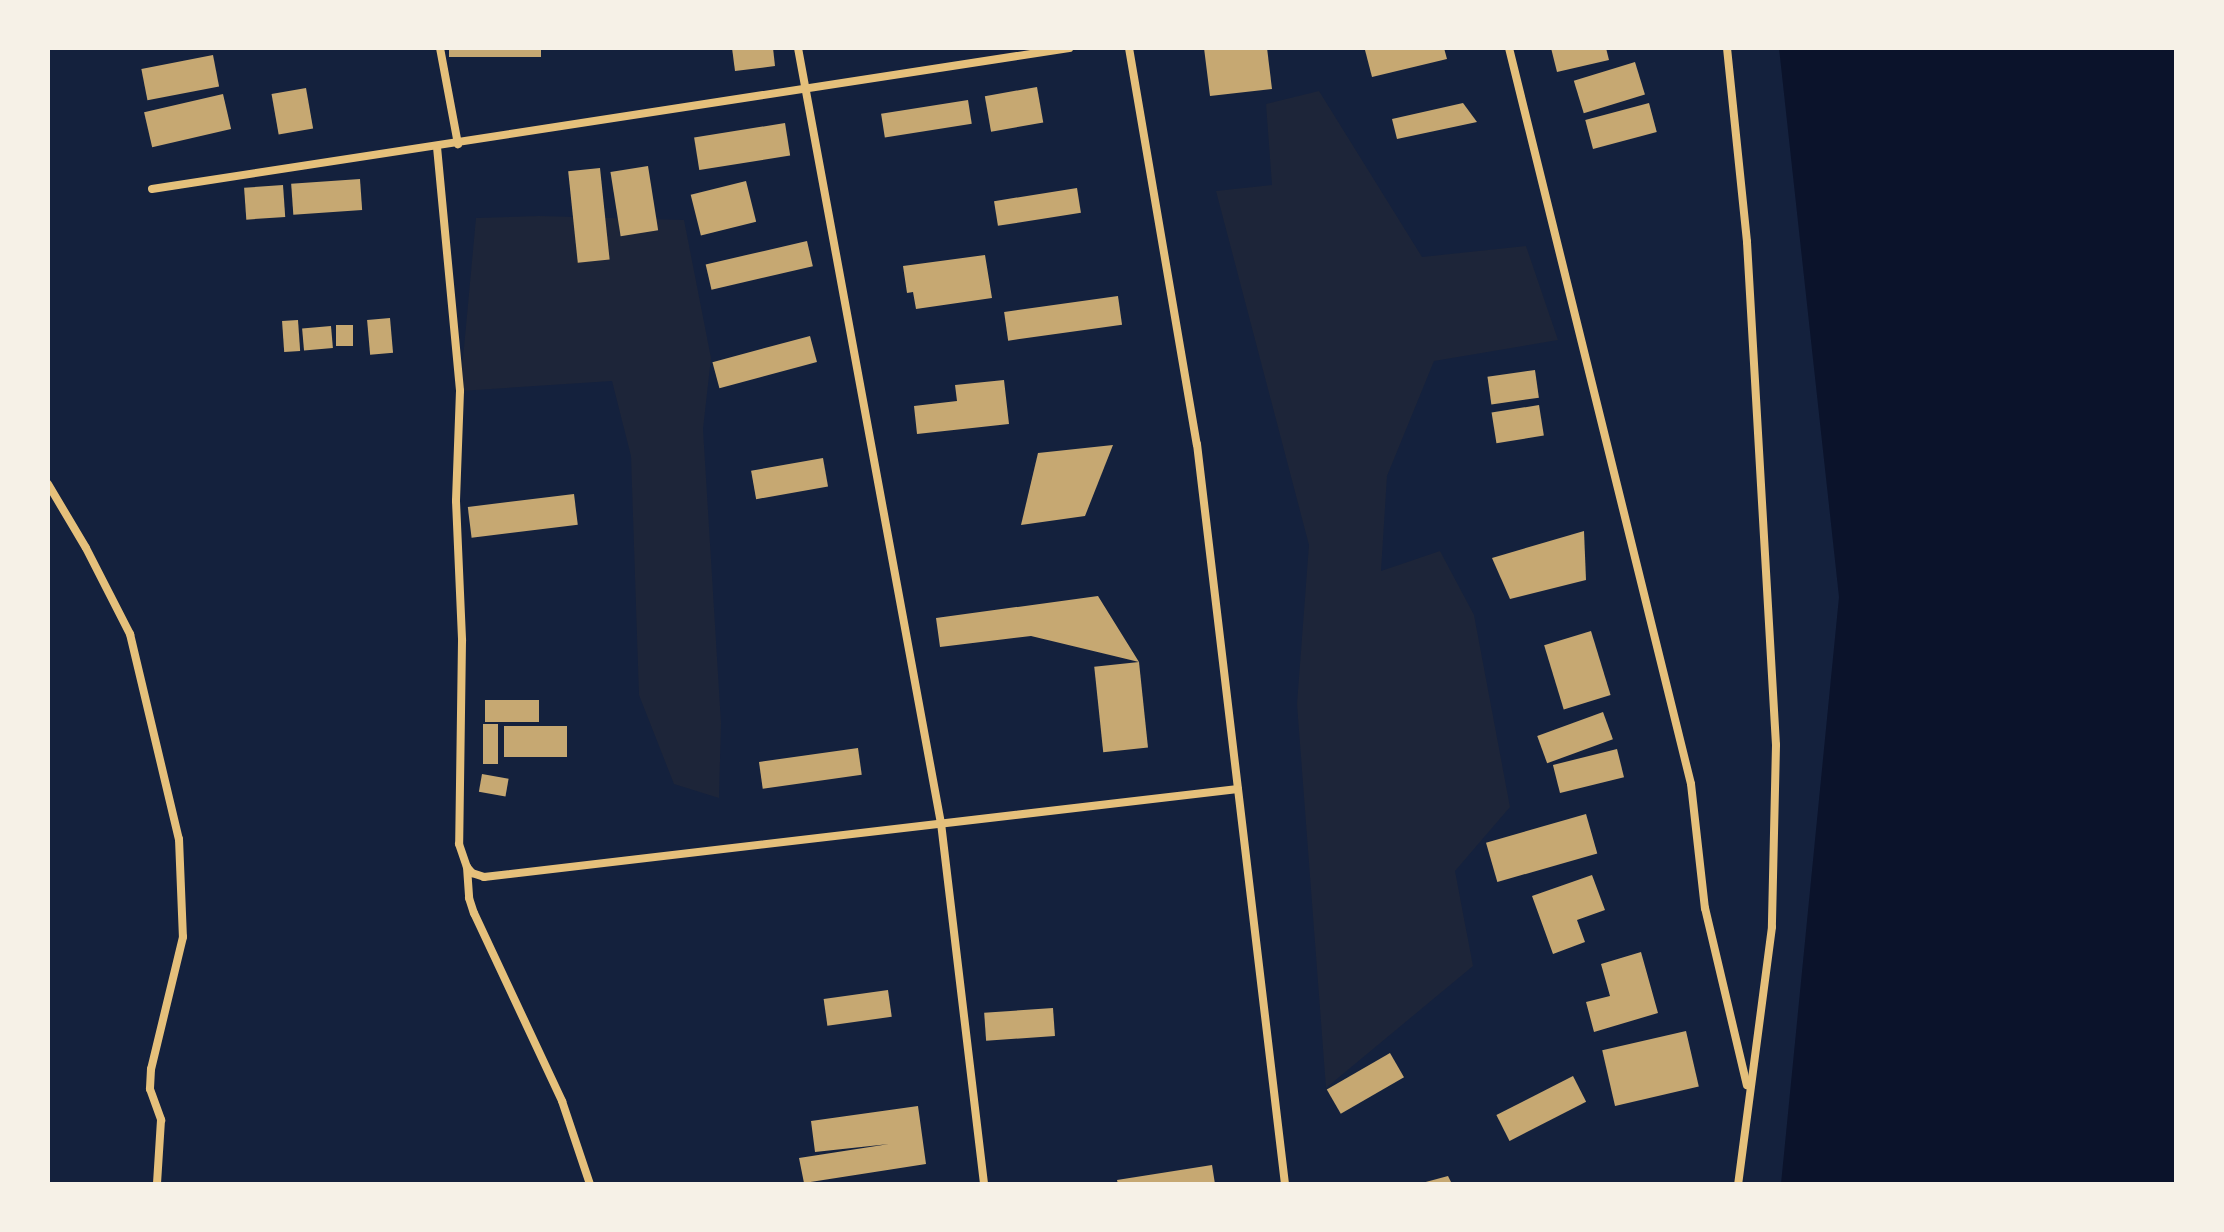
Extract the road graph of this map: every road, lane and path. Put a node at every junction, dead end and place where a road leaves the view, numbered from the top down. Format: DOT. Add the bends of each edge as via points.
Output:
graph roads {
  1 [pos="440,48"];
  2 [pos="798,48"];
  3 [pos="1069,48"];
  4 [pos="1129,48"];
  5 [pos="1509,48"];
  6 [pos="1727,48"];
  7 [pos="804,89"];
  8 [pos="458,144"];
  9 [pos="437,147"];
  10 [pos="152,189"];
  11 [pos="48,484"];
  12 [pos="1238,789"];
  13 [pos="941,823"];
  14 [pos="467,867"];
  15 [pos="1748,1090"];
  16 [pos="157,1184"];
  17 [pos="590,1184"];
  18 [pos="984,1184"];
  19 [pos="1285,1184"];
  20 [pos="1738,1184"];
  1 -- 8 [label="street"];
  2 -- 7 [label="street"];
  3 -- 7 [label="street"];
  4 -- 12 [label="street" via="1197,444"];
  5 -- 15 [label="street" via="1691,784 1705,908"];
  6 -- 15 [label="street" via="1747,242 1776,745 1772,927"];
  7 -- 8 [label="street"];
  7 -- 13 [label="street"];
  8 -- 9 [label="street"];
  9 -- 10 [label="street"];
  9 -- 14 [label="street" via="460,391 458,831"];
  11 -- 16 [label="street" via="130,634 179,839 183,937 151,1069 150,1089 161,1120"];
  12 -- 13 [label="street"];
  12 -- 19 [label="street"];
  13 -- 14 [label="street" via="484,877"];
  13 -- 18 [label="street"];
  14 -- 17 [label="street" via="474,913 562,1101"];
  15 -- 20 [label="street"];
}
